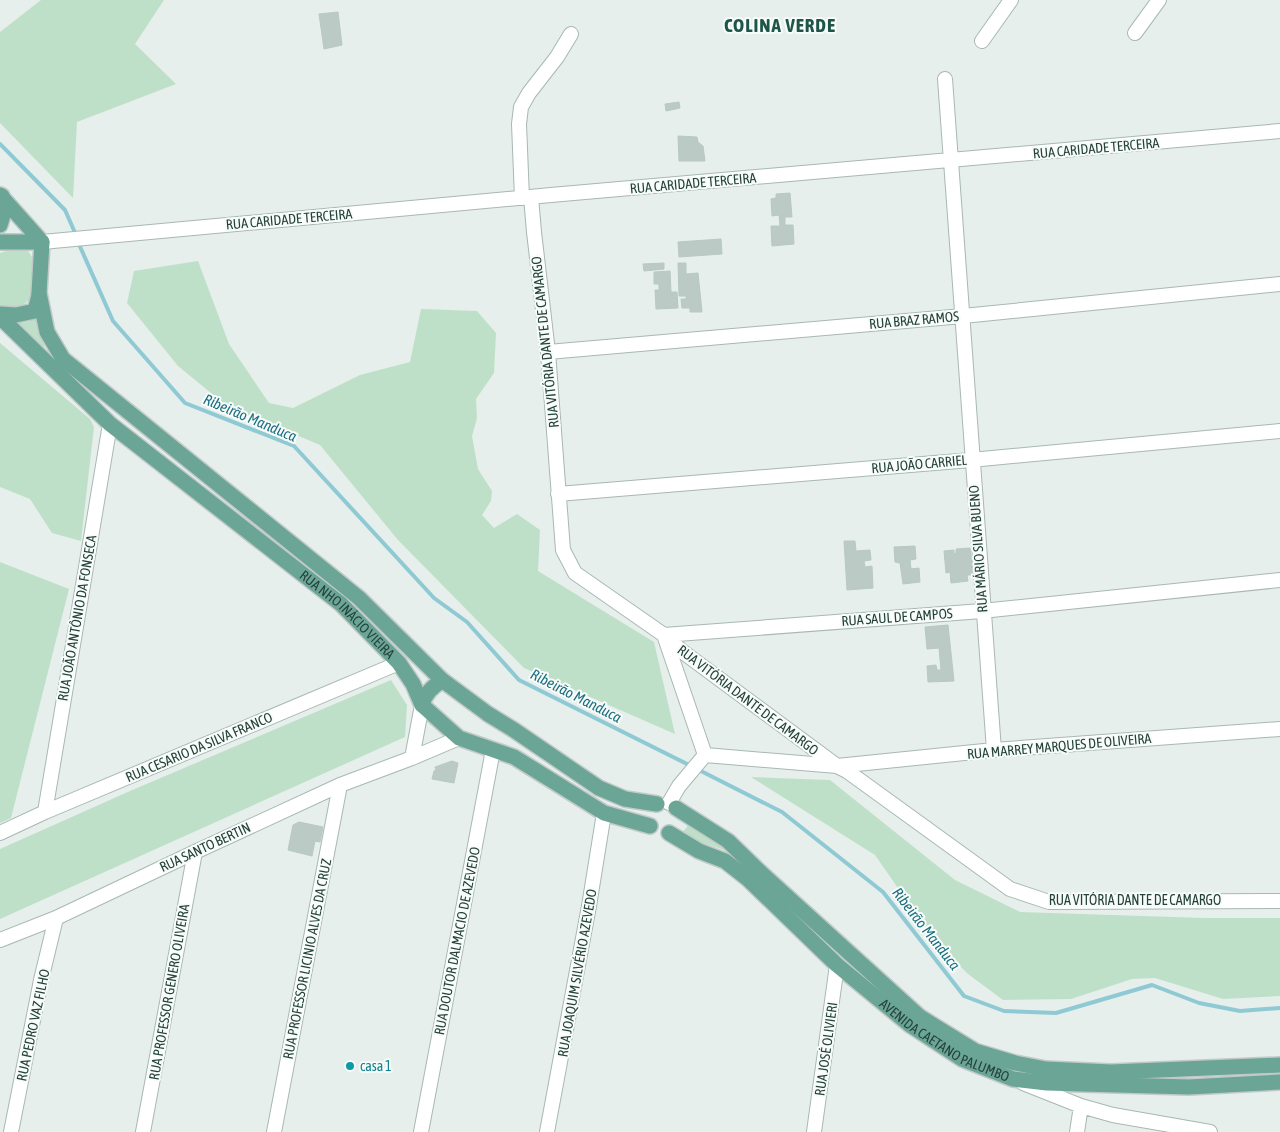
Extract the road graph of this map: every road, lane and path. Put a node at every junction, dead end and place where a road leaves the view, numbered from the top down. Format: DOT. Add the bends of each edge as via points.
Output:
graph roads {
  1 [pos="1011,0"];
  2 [pos="1160,0"];
  3 [pos="1136,33"];
  4 [pos="571,34"];
  5 [pos="982,41"];
  6 [pos="945,79"];
  7 [pos="1280,132"];
  8 [pos="951,161"];
  9 [pos="1,196"];
  10 [pos="526,197"];
  11 [pos="0,225"];
  12 [pos="0,242"];
  13 [pos="42,242"];
  14 [pos="1280,284"];
  15 [pos="39,293"];
  16 [pos="0,314"];
  17 [pos="964,316"];
  18 [pos="0,318"];
  19 [pos="548,352"];
  20 [pos="59,365"];
  21 [pos="110,424"];
  22 [pos="1280,431"];
  23 [pos="971,460"];
  24 [pos="558,494"];
  25 [pos="1280,580"];
  26 [pos="982,611"];
  27 [pos="664,635"];
  28 [pos="399,663"];
  29 [pos="442,680"];
  30 [pos="422,705"];
  31 [pos="1280,729"];
  32 [pos="459,738"];
  33 [pos="493,750"];
  34 [pos="994,750"];
  35 [pos="412,758"];
  36 [pos="702,759"];
  37 [pos="837,766"];
  38 [pos="340,785"];
  39 [pos="667,805"];
  40 [pos="45,812"];
  41 [pos="604,813"];
  42 [pos="650,826"];
  43 [pos="0,833"];
  44 [pos="669,833"];
  45 [pos="195,852"];
  46 [pos="1280,901"];
  47 [pos="56,918"];
  48 [pos="0,940"];
  49 [pos="837,965"];
  50 [pos="1280,1065"];
  51 [pos="1013,1079"];
  52 [pos="1280,1082"];
  53 [pos="1081,1106"];
  54 [pos="11,1132"];
  55 [pos="143,1132"];
  56 [pos="274,1132"];
  57 [pos="421,1132"];
  58 [pos="547,1132"];
  59 [pos="814,1132"];
  60 [pos="1077,1132"];
  61 [pos="1210,1132"];
  1 -- 5 [label="street"];
  2 -- 3 [label="street"];
  4 -- 10 [label="street, RUA VITÓRIA DANTE DE CAMARGO" via="521,107 519,124"];
  6 -- 8 [label="street, RUA MÁRIO SILVA BUENO"];
  7 -- 8 [label="street, RUA CARIDADE TERCEIRA"];
  8 -- 10 [label="street, RUA CARIDADE TERCEIRA"];
  8 -- 17 [label="street, RUA MÁRIO SILVA BUENO"];
  9 -- 11 [label="main road" via="3,215"];
  9 -- 13 [label="main road"];
  10 -- 13 [label="street, RUA CARIDADE TERCEIRA"];
  10 -- 19 [label="street, RUA VITÓRIA DANTE DE CAMARGO" via="534,232"];
  12 -- 13 [label="main road"];
  13 -- 15 [label="main road"];
  14 -- 17 [label="street, RUA BRAZ RAMOS"];
  15 -- 16 [label="main road" via="35,312"];
  15 -- 20 [label="main road" via="47,332"];
  17 -- 19 [label="street, RUA BRAZ RAMOS"];
  17 -- 23 [label="street, RUA MÁRIO SILVA BUENO"];
  18 -- 20 [label="main road"];
  19 -- 24 [label="street, RUA VITÓRIA DANTE DE CAMARGO"];
  20 -- 21 [label="main road, RUA NHO INÁCIO VIEIRA"];
  20 -- 29 [label="main road, RUA NHO INÁCIO VIEIRA" via="359,598"];
  21 -- 28 [label="main road, RUA NHO INÁCIO VIEIRA" via="340,604"];
  21 -- 40 [label="street, RUA JOÃO ANTÔNIO DA FONSECA"];
  22 -- 23 [label="street, RUA JOÃO CARRIEL"];
  23 -- 24 [label="street, RUA JOÃO CARRIEL"];
  23 -- 26 [label="street, RUA MÁRIO SILVA BUENO"];
  24 -- 27 [label="street, RUA VITÓRIA DANTE DE CAMARGO" via="563,550 575,573"];
  25 -- 26 [label="street, RUA SAUL DE CAMPOS"];
  26 -- 27 [label="street, RUA SAUL DE CAMPOS"];
  26 -- 34 [label="street, RUA MÁRIO SILVA BUENO"];
  27 -- 36 [label="street"];
  27 -- 37 [label="street, RUA VITÓRIA DANTE DE CAMARGO"];
  28 -- 30 [label="main road, RUA NHO INÁCIO VIEIRA"];
  28 -- 40 [label="street, RUA CESARIO DA SILVA FRANCO"];
  29 -- 30 [label="main road" via="430,690"];
  29 -- 39 [label="main road, RUA NHO INÁCIO VIEIRA" via="599,788 625,798"];
  30 -- 32 [label="main road, RUA NHO INÁCIO VIEIRA"];
  30 -- 35 [label="street"];
  31 -- 34 [label="street, RUA MARREY MARQUES DE OLIVEIRA"];
  32 -- 33 [label="main road, RUA NHO INÁCIO VIEIRA"];
  32 -- 35 [label="street, RUA SANTO BERTIN"];
  33 -- 41 [label="main road, RUA NHO INÁCIO VIEIRA" via="514,757"];
  33 -- 57 [label="street, RUA DOUTOR DALMACIO DE AZEVEDO"];
  34 -- 37 [label="street, RUA MARREY MARQUES DE OLIVEIRA"];
  35 -- 38 [label="street, RUA SANTO BERTIN"];
  36 -- 37 [label="street, RUA MARREY MARQUES DE OLIVEIRA"];
  36 -- 39 [label="street"];
  37 -- 46 [label="street, RUA VITÓRIA DANTE DE CAMARGO" via="1010,889 1049,902"];
  38 -- 45 [label="street, RUA SANTO BERTIN"];
  38 -- 56 [label="street, RUA PROFESSOR LICINIO ALVES DA CRUZ"];
  39 -- 42 [label="main road" via="650,811"];
  39 -- 44 [label="main road" via="679,813 679,824"];
  39 -- 50 [label="main road, AVENIDA CAETANO PALUMBO" via="728,841 920,1017 975,1051 1046,1069 1102,1072"];
  40 -- 43 [label="street, RUA CESARIO DA SILVA FRANCO"];
  41 -- 42 [label="main road, RUA NHO INÁCIO VIEIRA"];
  41 -- 58 [label="street, RUA JOAQUIM SILVÉRIO AZEVEDO"];
  42 -- 44 [label="main road" via="657,833"];
  44 -- 49 [label="main road, AVENIDA CAETANO PALUMBO" via="699,851 725,861"];
  45 -- 47 [label="street, RUA SANTO BERTIN"];
  45 -- 55 [label="street, RUA PROFESSOR GENERO OLIVEIRA"];
  47 -- 48 [label="street, RUA SANTO BERTIN"];
  47 -- 54 [label="street, RUA PEDRO VAZ FILHO"];
  49 -- 51 [label="main road, AVENIDA CAETANO PALUMBO" via="918,1030 962,1059"];
  49 -- 59 [label="street, RUA JOSÉ OLIVIERI"];
  51 -- 52 [label="main road, AVENIDA CAETANO PALUMBO" via="1189,1087"];
  51 -- 53 [label="street"];
  53 -- 60 [label="street"];
  53 -- 61 [label="street" via="1113,1115"];
}
